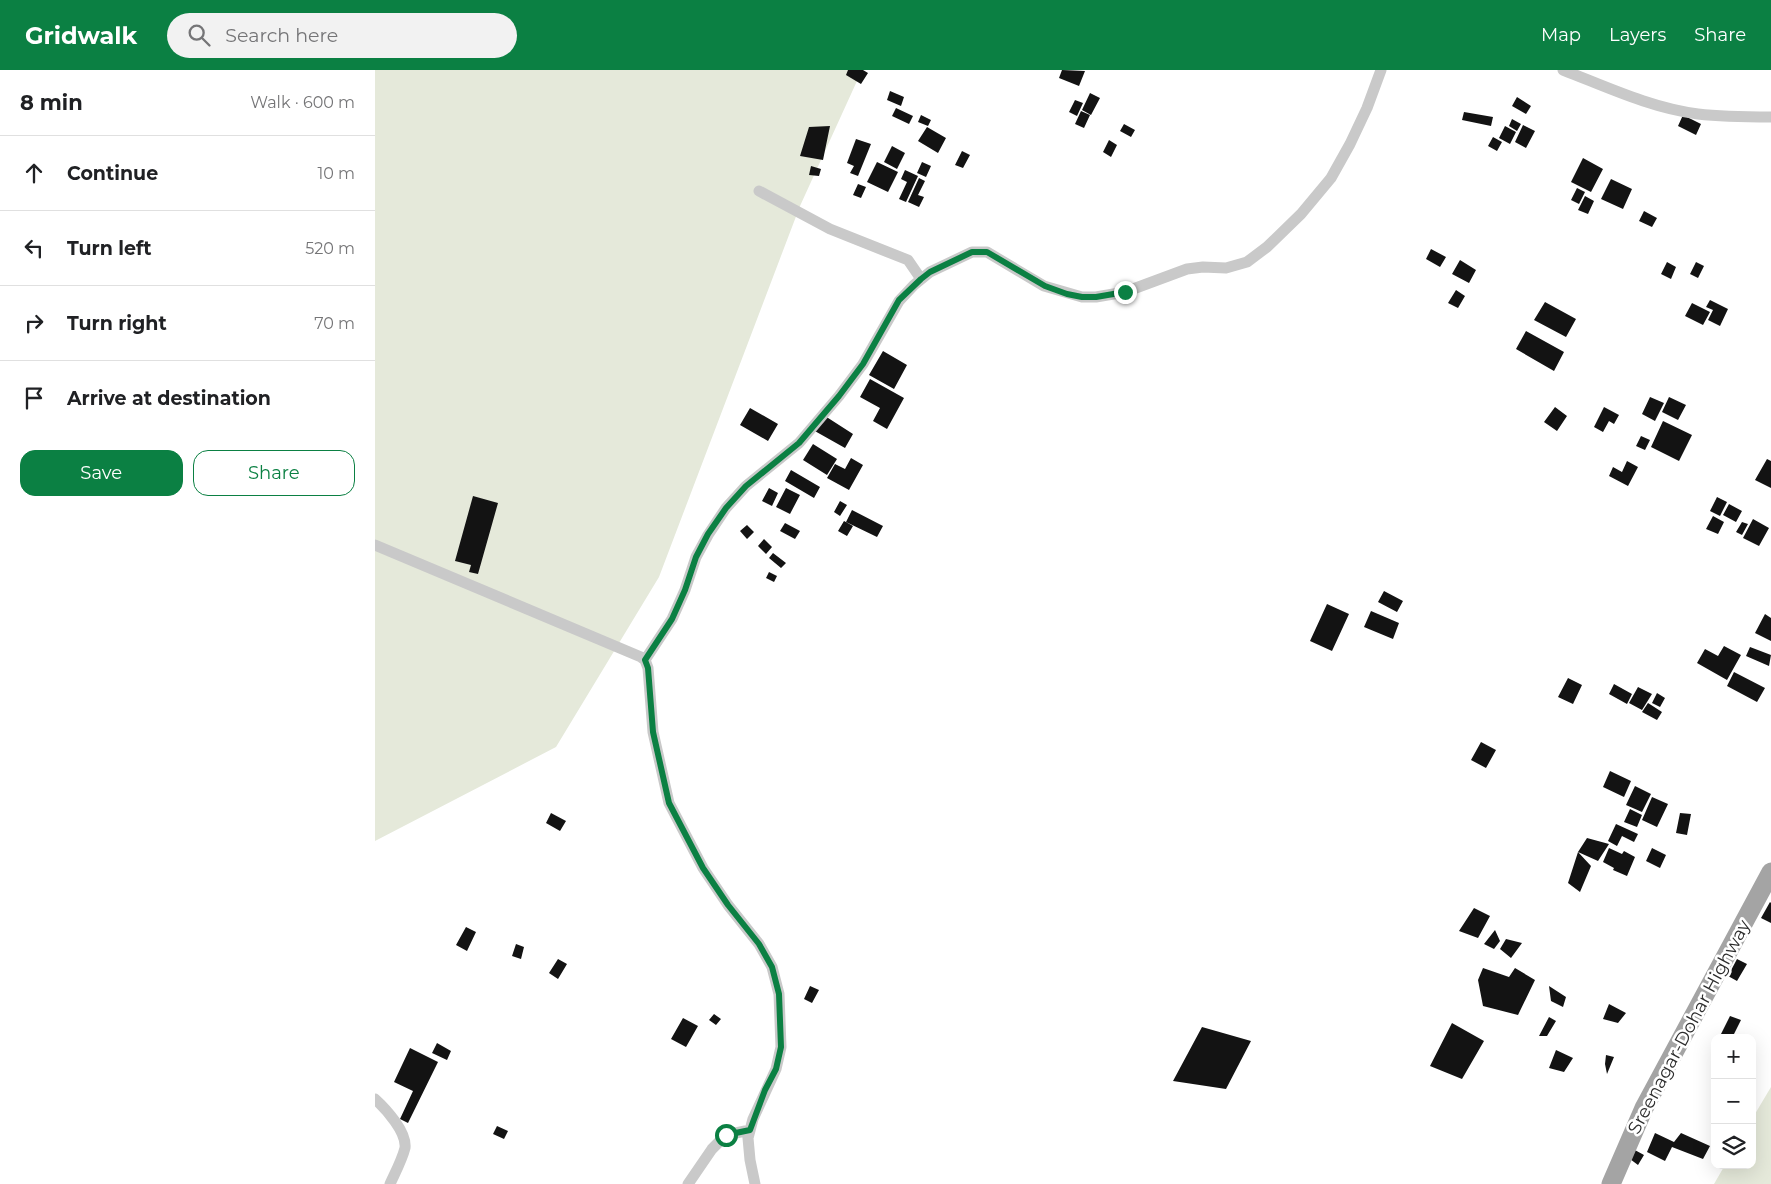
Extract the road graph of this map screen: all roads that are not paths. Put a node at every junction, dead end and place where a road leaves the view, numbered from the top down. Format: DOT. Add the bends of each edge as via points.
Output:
graph roads {
  1 [pos="1381,70"];
  2 [pos="1563,70"];
  3 [pos="1771,116"];
  4 [pos="759,191"];
  5 [pos="921,279"];
  6 [pos="375,545"];
  7 [pos="645,660"];
  8 [pos="1771,872"];
  9 [pos="375,1099"];
  10 [pos="750,1130"];
  11 [pos="390,1184"];
  12 [pos="688,1184"];
  13 [pos="755,1184"];
  14 [pos="1611,1184"];
  1 -- 5 [label="street" via="1367,108 1331,178 1301,214 1247,262 1226,268 1187,269 1125,292 1096,297 1067,294 1045,286 987,252 972,252"];
  2 -- 3 [label="street" via="1650,103 1696,114 1734,118"];
  4 -- 5 [label="street" via="830,228 908,260"];
  5 -- 7 [label="street" via="899,300 863,364 799,443 746,486 726,508 696,557 672,619"];
  6 -- 7 [label="street"];
  7 -- 10 [label="street" via="653,732 669,803 703,868 759,944 772,967 779,994 781,1047 776,1069"];
  8 -- 14 [label="main road, Sreenagar-Dohar Highway" via="1644,1108"];
  9 -- 11 [label="street" via="404,1138 405,1148"];
  10 -- 12 [label="street" via="726,1135"];
  10 -- 13 [label="street" via="750,1160"];
}
